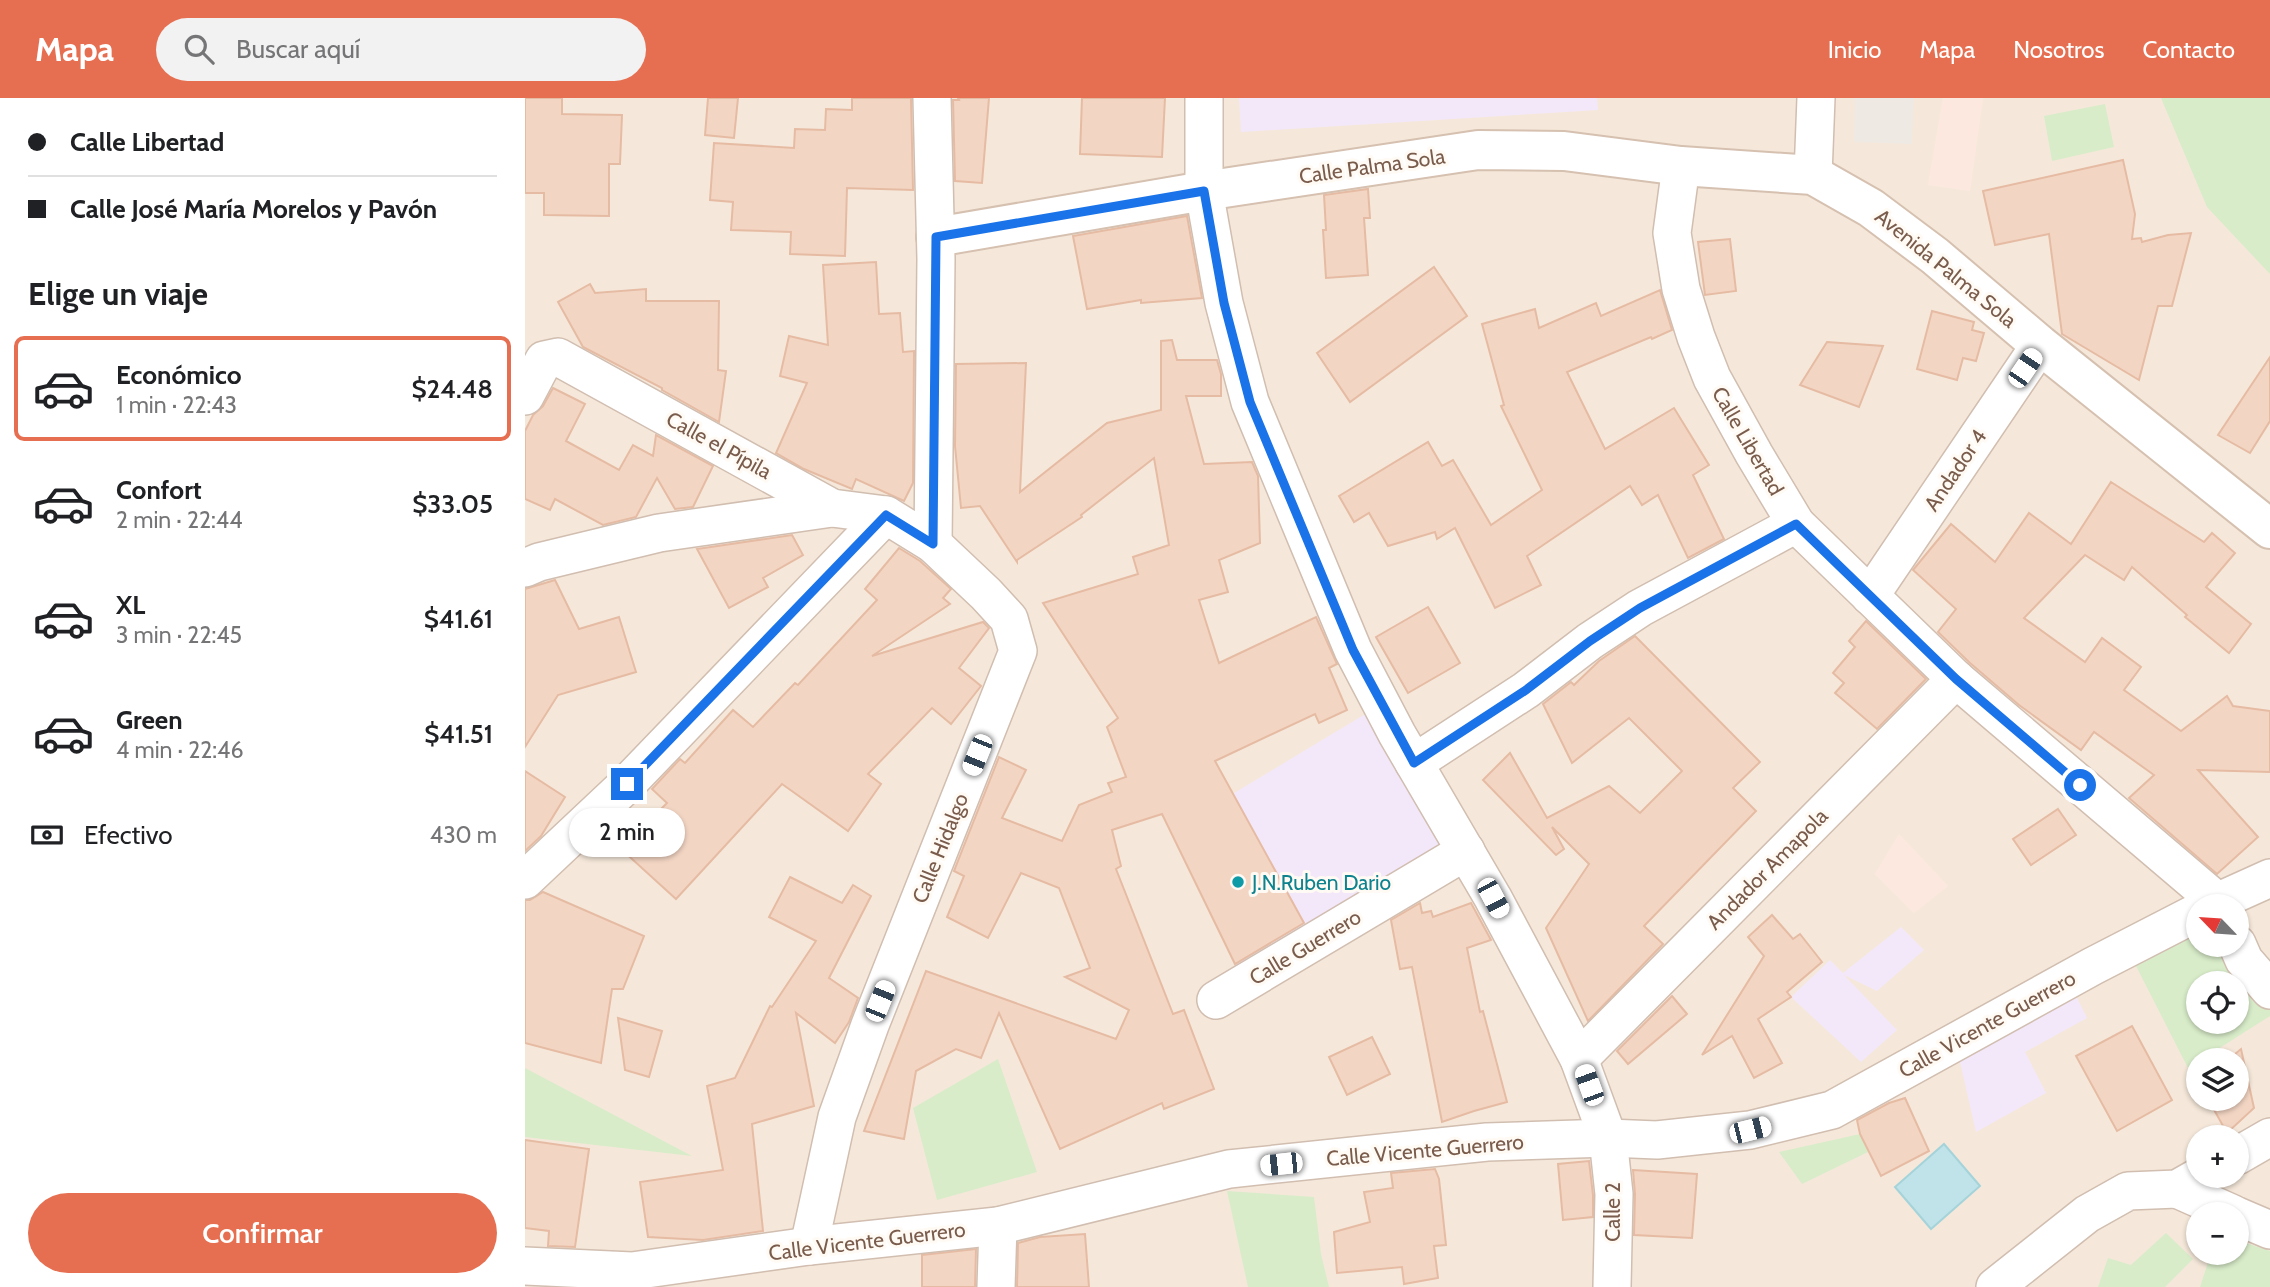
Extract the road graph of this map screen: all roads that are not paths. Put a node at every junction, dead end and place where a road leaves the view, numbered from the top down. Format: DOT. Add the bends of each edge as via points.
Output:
graph roads {
  1 [pos="932,98"];
  2 [pos="1204,98"];
  3 [pos="1816,98"];
  4 [pos="1681,166"];
  5 [pos="1813,174"];
  6 [pos="1204,191"];
  7 [pos="936,237"];
  8 [pos="2040,345"];
  9 [pos="525,396"];
  10 [pos="832,508"];
  11 [pos="886,515"];
  12 [pos="1796,524"];
  13 [pos="2270,529"];
  14 [pos="933,544"];
  15 [pos="525,568"];
  16 [pos="1870,596"];
  17 [pos="1956,679"];
  18 [pos="1414,763"];
  19 [pos="1466,851"];
  20 [pos="2270,878"];
  21 [pos="525,880"];
  22 [pos="2196,894"];
  23 [pos="2237,894"];
  24 [pos="2186,920"];
  25 [pos="2243,957"];
  26 [pos="2270,990"];
  27 [pos="1216,1000"];
  28 [pos="1579,1059"];
  29 [pos="2270,1137"];
  30 [pos="1608,1138"];
  31 [pos="2249,1149"];
  32 [pos="2186,1182"];
  33 [pos="2197,1188"];
  34 [pos="2217,1202"];
  35 [pos="2249,1221"];
  36 [pos="998,1226"];
  37 [pos="2270,1230"];
  38 [pos="809,1246"];
  39 [pos="525,1266"];
  40 [pos="996,1287"];
  41 [pos="1612,1287"];
  42 [pos="1995,1287"];
  1 -- 7 [label="street"];
  2 -- 6 [label="street"];
  3 -- 5 [label="street"];
  4 -- 5 [label="street, Calle Palma Sola"];
  4 -- 6 [label="street, Calle Palma Sola" via="1565,150 1478,150"];
  4 -- 12 [label="street, Calle Libertad" via="1672,233 1681,289 1696,337 1712,378"];
  5 -- 8 [label="street, Avenida Palma Sola" via="1871,208 1935,256"];
  6 -- 7 [label="street, Calle Palma Sola"];
  6 -- 18 [label="street, Calle 2" via="1224,303 1250,402 1353,650"];
  7 -- 14 [label="street"];
  8 -- 13 [label="street, Avenida Palma Sola"];
  8 -- 16 [label="street, Andador 4"];
  9 -- 10 [label="street, Calle el Pípila" via="544,360 558,356"];
  10 -- 11 [label="street, Calle el Pípila"];
  10 -- 15 [label="street" via="659,533"];
  11 -- 14 [label="street, Calle el Pípila"];
  11 -- 21 [label="street" via="627,784"];
  12 -- 16 [label="street, Calle Libertad"];
  12 -- 18 [label="street" via="1640,608"];
  14 -- 38 [label="street, Calle Hidalgo" via="1009,619 1018,651 837,1118"];
  16 -- 17 [label="street, Calle Libertad"];
  17 -- 22 [label="street, Calle Libertad"];
  17 -- 28 [label="street, Andador Amapola"];
  18 -- 19 [label="street, Calle 2"];
  19 -- 27 [label="street, Calle Guerrero"];
  19 -- 28 [label="street, Calle 2"];
  20 -- 23 [label="street, Calle Vicente Guerrero"];
  24 -- 30 [label="street, Calle Vicente Guerrero" via="1832,1110 1750,1130 1657,1140"];
  25 -- 26 [label="street"];
  28 -- 30 [label="street, Calle 2"];
  29 -- 31 [label="street"];
  30 -- 36 [label="street, Calle Vicente Guerrero" via="1487,1142 1229,1169"];
  30 -- 41 [label="street, Calle 2" via="1614,1194"];
  32 -- 42 [label="street" via="2128,1191 2087,1214"];
  33 -- 34 [label="street"];
  35 -- 37 [label="street"];
  36 -- 38 [label="street, Calle Vicente Guerrero"];
  36 -- 40 [label="street"];
  38 -- 39 [label="street, Calle Vicente Guerrero" via="632,1271"];
}
